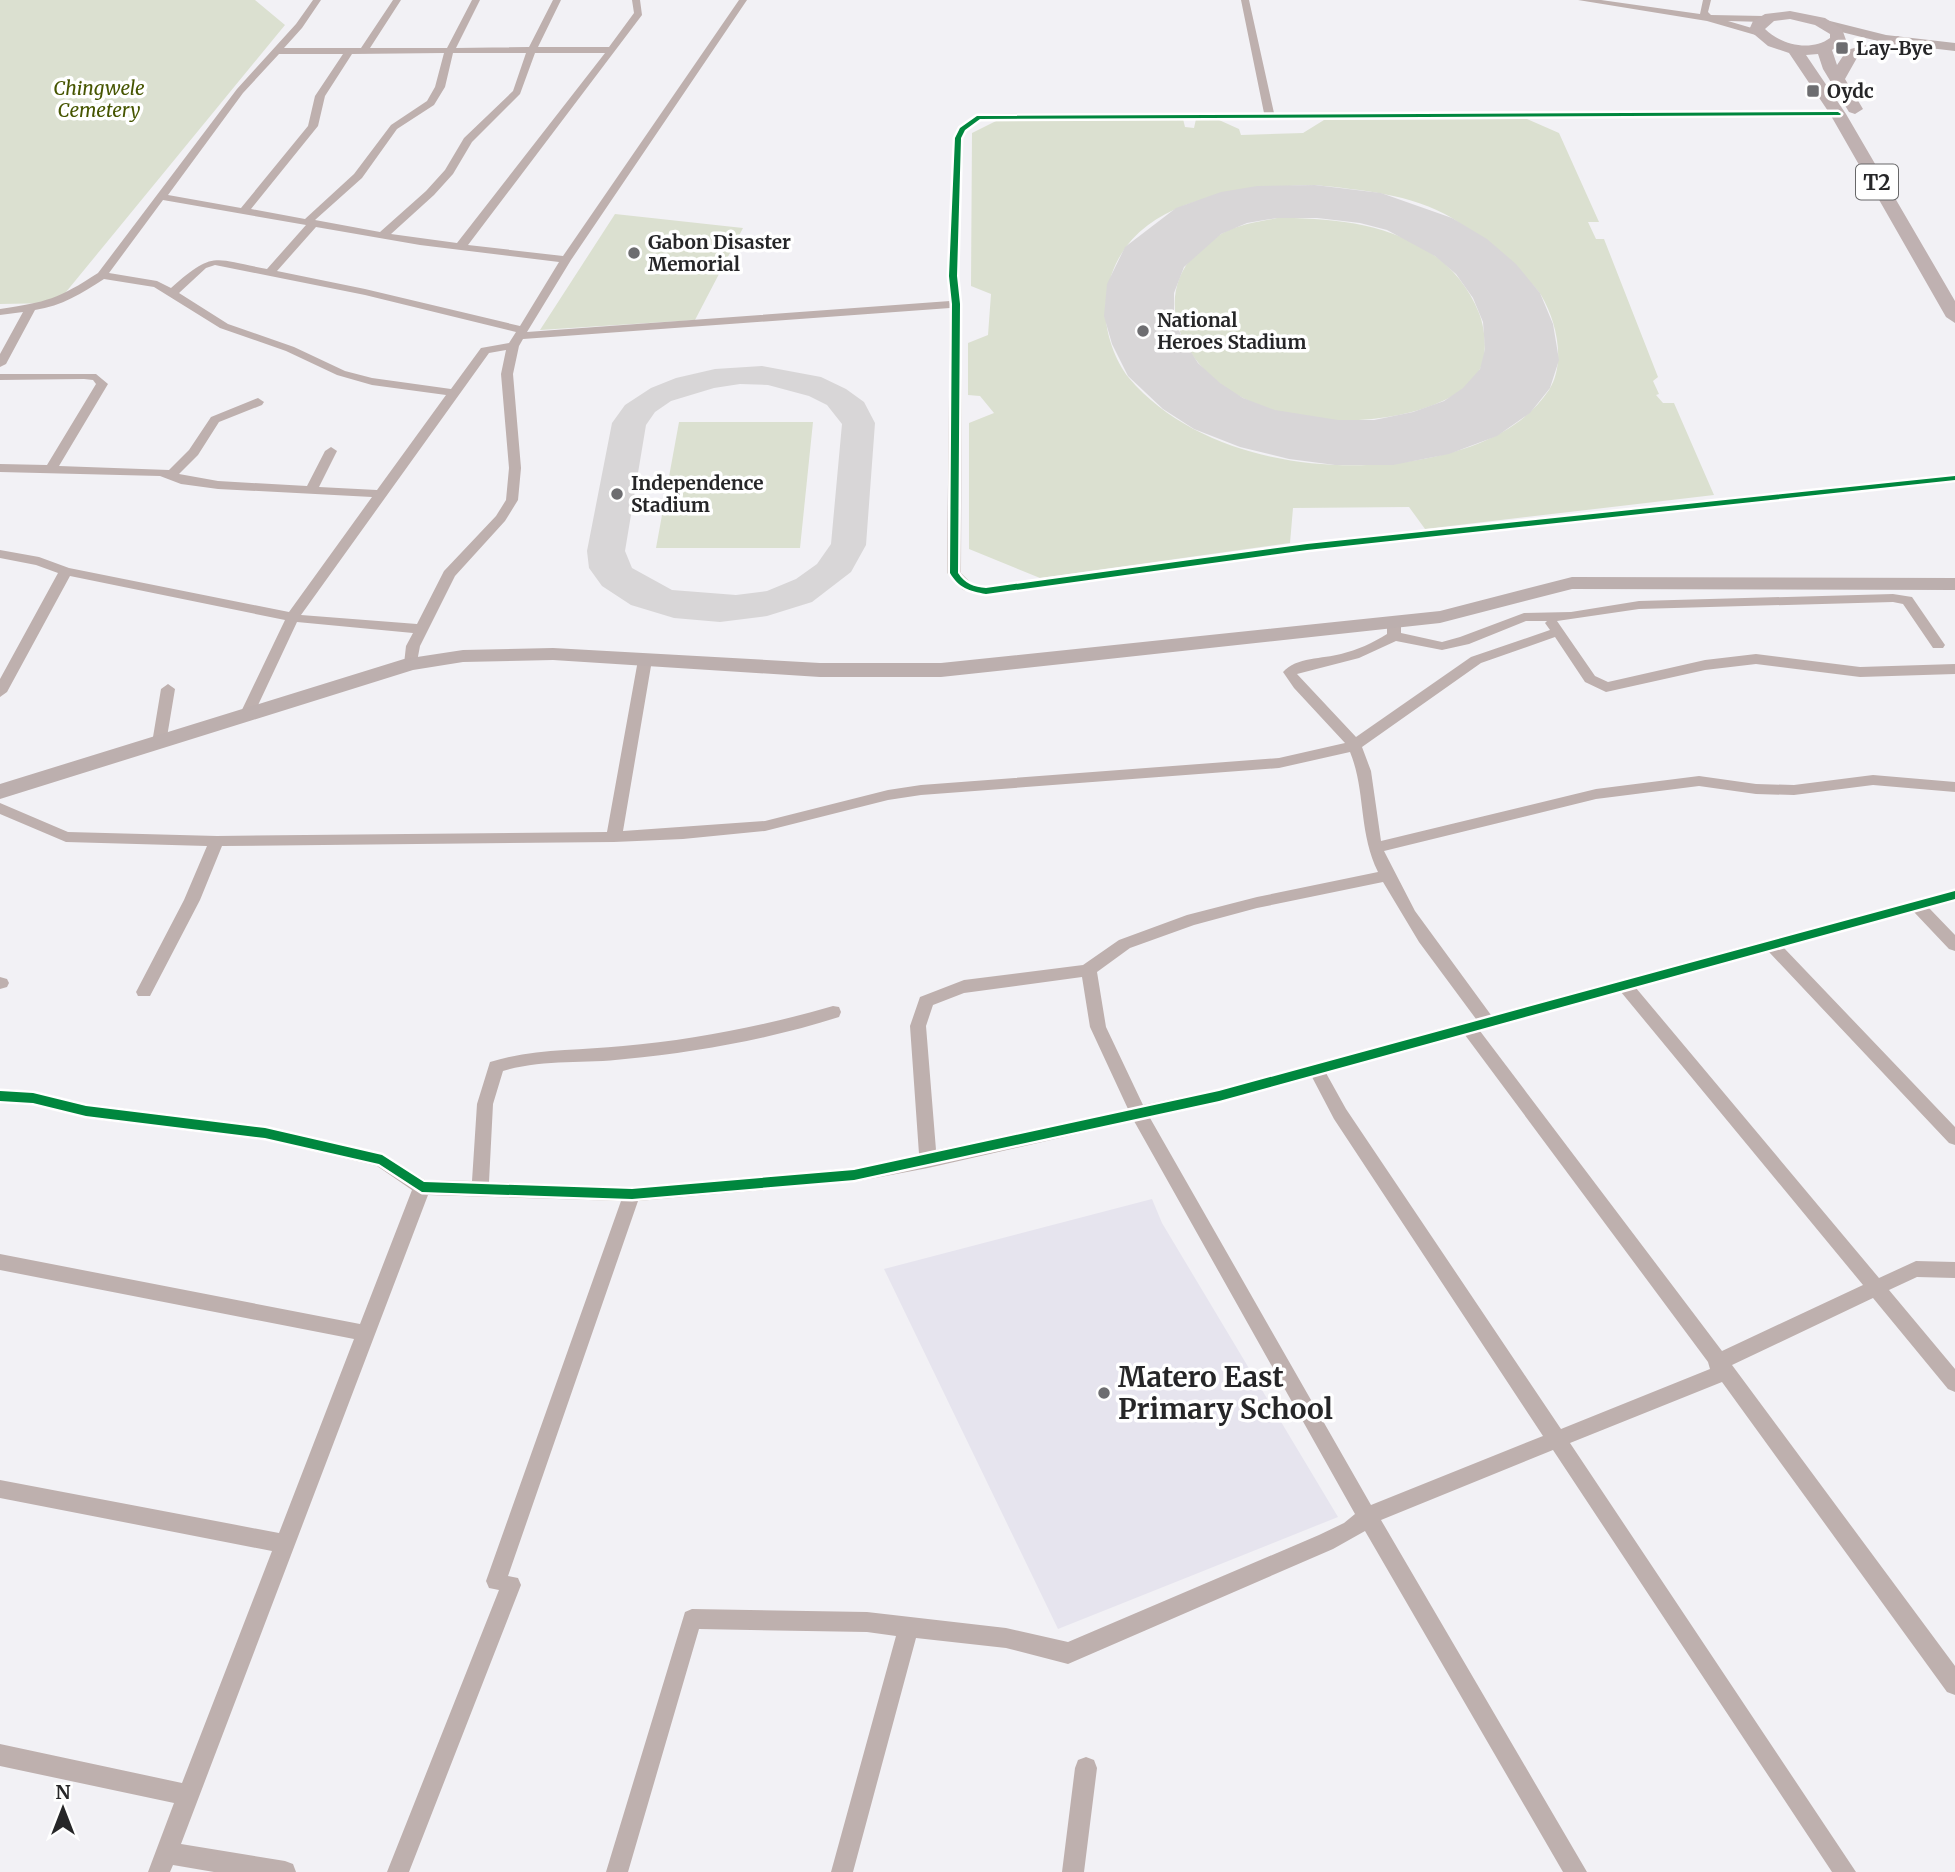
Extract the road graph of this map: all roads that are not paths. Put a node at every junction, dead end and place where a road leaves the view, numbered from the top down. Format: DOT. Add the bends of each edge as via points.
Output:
graph roads {
  1 [pos="317,0"];
  2 [pos="397,0"];
  3 [pos="476,0"];
  4 [pos="557,0"];
  5 [pos="636,0"];
  6 [pos="743,0"];
  7 [pos="1245,0"];
  8 [pos="1582,0"];
  9 [pos="1707,0"];
  10 [pos="1769,0"];
  11 [pos="1790,0"];
  12 [pos="1708,18"];
  13 [pos="1820,21"];
  14 [pos="1764,23"];
  15 [pos="1892,40"];
  16 [pos="1830,46"];
  17 [pos="1955,47"];
  18 [pos="1794,48"];
  19 [pos="611,50"];
  20 [pos="275,51"];
  21 [pos="363,52"];
  22 [pos="449,52"];
  23 [pos="531,52"];
  24 [pos="348,53"];
  25 [pos="1837,80"];
  26 [pos="1269,114"];
  27 [pos="1838,114"];
  28 [pos="163,197"];
  29 [pos="245,210"];
  30 [pos="311,222"];
  31 [pos="382,236"];
  32 [pos="460,247"];
  33 [pos="566,260"];
  34 [pos="271,271"];
  35 [pos="102,275"];
  36 [pos="1955,284"];
  37 [pos="173,292"];
  38 [pos="956,304"];
  39 [pos="30,310"];
  40 [pos="0,312"];
  41 [pos="1955,317"];
  42 [pos="518,338"];
  43 [pos="0,364"];
  44 [pos="0,377"];
  45 [pos="454,393"];
  46 [pos="258,402"];
  47 [pos="331,451"];
  48 [pos="0,468"];
  49 [pos="50,471"];
  50 [pos="170,476"];
  51 [pos="1955,478"];
  52 [pos="312,489"];
  53 [pos="383,494"];
  54 [pos="0,554"];
  55 [pos="66,571"];
  56 [pos="1955,584"];
  57 [pos="293,617"];
  58 [pos="1548,619"];
  59 [pos="422,629"];
  60 [pos="1394,629"];
  61 [pos="1559,631"];
  62 [pos="1938,645"];
  63 [pos="645,660"];
  64 [pos="411,664"];
  65 [pos="1955,669"];
  66 [pos="168,689"];
  67 [pos="0,692"];
  68 [pos="246,716"];
  69 [pos="159,743"];
  70 [pos="1354,746"];
  71 [pos="1955,787"];
  72 [pos="0,792"];
  73 [pos="0,808"];
  74 [pos="614,837"];
  75 [pos="217,841"];
  76 [pos="1375,848"];
  77 [pos="1387,876"];
  78 [pos="1955,895"];
  79 [pos="1918,906"];
  80 [pos="1771,944"];
  81 [pos="1955,945"];
  82 [pos="1089,970"];
  83 [pos="1625,986"];
  84 [pos="144,992"];
  85 [pos="833,1012"];
  86 [pos="1489,1024"];
  87 [pos="1469,1028"];
  88 [pos="1316,1070"];
  89 [pos="0,1096"];
  90 [pos="1140,1116"];
  91 [pos="1955,1138"];
  92 [pos="928,1161"];
  93 [pos="422,1187"];
  94 [pos="481,1187"];
  95 [pos="632,1194"];
  96 [pos="0,1262"];
  97 [pos="1955,1270"];
  98 [pos="1876,1287"];
  99 [pos="366,1334"];
  100 [pos="1720,1367"];
  101 [pos="1955,1383"];
  102 [pos="1558,1437"];
  103 [pos="0,1489"];
  104 [pos="1367,1517"];
  105 [pos="285,1544"];
  106 [pos="909,1627"];
  107 [pos="1955,1684"];
  108 [pos="0,1755"];
  109 [pos="1086,1768"];
  110 [pos="189,1795"];
  111 [pos="163,1862"];
  112 [pos="285,1872"];
  113 [pos="398,1872"];
  114 [pos="617,1872"];
  115 [pos="842,1872"];
  116 [pos="1073,1872"];
  117 [pos="1576,1872"];
  118 [pos="1845,1872"];
  1 -- 20 [label="street"];
  2 -- 21 [label="street"];
  3 -- 22 [label="street"];
  4 -- 23 [label="street"];
  5 -- 19 [label="street" via="639,13"];
  6 -- 33 [label="street"];
  7 -- 26 [label="street"];
  8 -- 12 [label="street"];
  9 -- 12 [label="street" via="1703,12"];
  10 -- 14 [label="main road"];
  11 -- 13 [label="main road, T2"];
  12 -- 14 [label="street"];
  12 -- 14 [label="street"];
  13 -- 14 [label="main road" via="1790,15"];
  13 -- 15 [label="street"];
  13 -- 16 [label="main road, T2" via="1837,32 1839,37"];
  14 -- 18 [label="main road" via="1772,43"];
  15 -- 16 [label="street"];
  15 -- 17 [label="street"];
  15 -- 25 [label="main road" via="1852,53"];
  16 -- 18 [label="main road"];
  16 -- 25 [label="main road, T2"];
  18 -- 27 [label="main road, T2"];
  19 -- 23 [label="street"];
  19 -- 32 [label="street"];
  20 -- 24 [label="street"];
  20 -- 28 [label="street"];
  21 -- 22 [label="street"];
  21 -- 24 [label="street"];
  22 -- 23 [label="street"];
  22 -- 30 [label="street" via="431,103 394,127 359,176"];
  23 -- 31 [label="street" via="509,102 473,134 430,193"];
  24 -- 29 [label="street" via="320,96 313,126"];
  25 -- 36 [label="main road, T2"];
  26 -- 27 [label="street"];
  26 -- 38 [label="street" via="1015,114 969,122 958,138"];
  27 -- 41 [label="main road, T2"];
  28 -- 29 [label="street"];
  28 -- 35 [label="street"];
  29 -- 30 [label="street"];
  30 -- 31 [label="street"];
  30 -- 34 [label="street"];
  31 -- 32 [label="street"];
  32 -- 33 [label="street"];
  33 -- 42 [label="street"];
  34 -- 37 [label="street" via="207,263"];
  34 -- 42 [label="street"];
  35 -- 37 [label="street" via="156,284"];
  35 -- 39 [label="street" via="70,296"];
  37 -- 45 [label="street" via="224,326 341,373"];
  38 -- 42 [label="street"];
  38 -- 51 [label="street" via="954,573 969,589 1031,586 1200,560"];
  39 -- 40 [label="street"];
  39 -- 43 [label="street"];
  42 -- 45 [label="street" via="485,350"];
  42 -- 59 [label="street" via="507,374 515,468 512,500 501,518 460,559"];
  44 -- 49 [label="street" via="84,376 96,377 102,384"];
  45 -- 53 [label="street"];
  46 -- 50 [label="street" via="215,420 194,452"];
  47 -- 52 [label="street"];
  48 -- 49 [label="street"];
  49 -- 50 [label="street" via="162,472"];
  50 -- 52 [label="street" via="218,485"];
  52 -- 53 [label="street"];
  53 -- 57 [label="street"];
  54 -- 55 [label="street"];
  55 -- 57 [label="street"];
  55 -- 67 [label="street"];
  56 -- 60 [label="street" via="1572,583"];
  57 -- 59 [label="street"];
  57 -- 68 [label="street"];
  58 -- 60 [label="street" via="1508,621 1442,646"];
  58 -- 61 [label="street"];
  58 -- 62 [label="street" via="1639,605 1900,598 1907,600"];
  59 -- 64 [label="street"];
  60 -- 63 [label="street" via="1268,634 881,673"];
  60 -- 70 [label="street" via="1359,654 1290,671"];
  61 -- 65 [label="street" via="1590,679 1606,687 1756,659 1860,672"];
  61 -- 70 [label="street" via="1476,660"];
  63 -- 64 [label="street" via="519,654"];
  63 -- 74 [label="street"];
  64 -- 68 [label="street"];
  66 -- 69 [label="street"];
  68 -- 69 [label="street"];
  69 -- 72 [label="street"];
  70 -- 74 [label="street" via="1279,763 921,790 765,826"];
  70 -- 76 [label="street" via="1367,786 1368,825"];
  71 -- 76 [label="street" via="1874,780 1794,790 1699,781 1596,794"];
  73 -- 75 [label="street" via="66,837"];
  74 -- 75 [label="street"];
  75 -- 84 [label="street"];
  76 -- 77 [label="street"];
  77 -- 82 [label="street" via="1266,901 1128,941"];
  77 -- 86 [label="street"];
  78 -- 79 [label="street"];
  79 -- 80 [label="street"];
  79 -- 81 [label="street"];
  80 -- 83 [label="street"];
  80 -- 91 [label="street"];
  82 -- 90 [label="street" via="1098,1027"];
  82 -- 92 [label="street" via="979,984 943,991 926,1001 918,1026"];
  83 -- 86 [label="street"];
  83 -- 98 [label="street"];
  85 -- 94 [label="street" via="712,1042 517,1059 496,1067 485,1104"];
  86 -- 87 [label="street"];
  87 -- 88 [label="street"];
  87 -- 100 [label="street"];
  88 -- 90 [label="street"];
  88 -- 102 [label="street" via="1370,1160"];
  89 -- 93 [label="street" via="265,1133 382,1160"];
  90 -- 92 [label="street"];
  90 -- 104 [label="street"];
  92 -- 95 [label="street" via="854,1175"];
  93 -- 94 [label="street"];
  93 -- 99 [label="street"];
  94 -- 95 [label="street"];
  95 -- 113 [label="street" via="503,1583"];
  96 -- 99 [label="street"];
  97 -- 98 [label="street" via="1916,1269"];
  98 -- 100 [label="street"];
  98 -- 101 [label="street"];
  99 -- 105 [label="street"];
  100 -- 102 [label="street"];
  100 -- 107 [label="street"];
  102 -- 104 [label="street"];
  102 -- 118 [label="street"];
  103 -- 105 [label="street"];
  104 -- 106 [label="street" via="1326,1542 1068,1653 1006,1639"];
  104 -- 117 [label="street"];
  105 -- 110 [label="street"];
  106 -- 114 [label="street" via="797,1619 692,1619"];
  106 -- 115 [label="street"];
  108 -- 110 [label="street"];
  109 -- 116 [label="street"];
  110 -- 111 [label="street"];
  111 -- 112 [label="street"];
}
